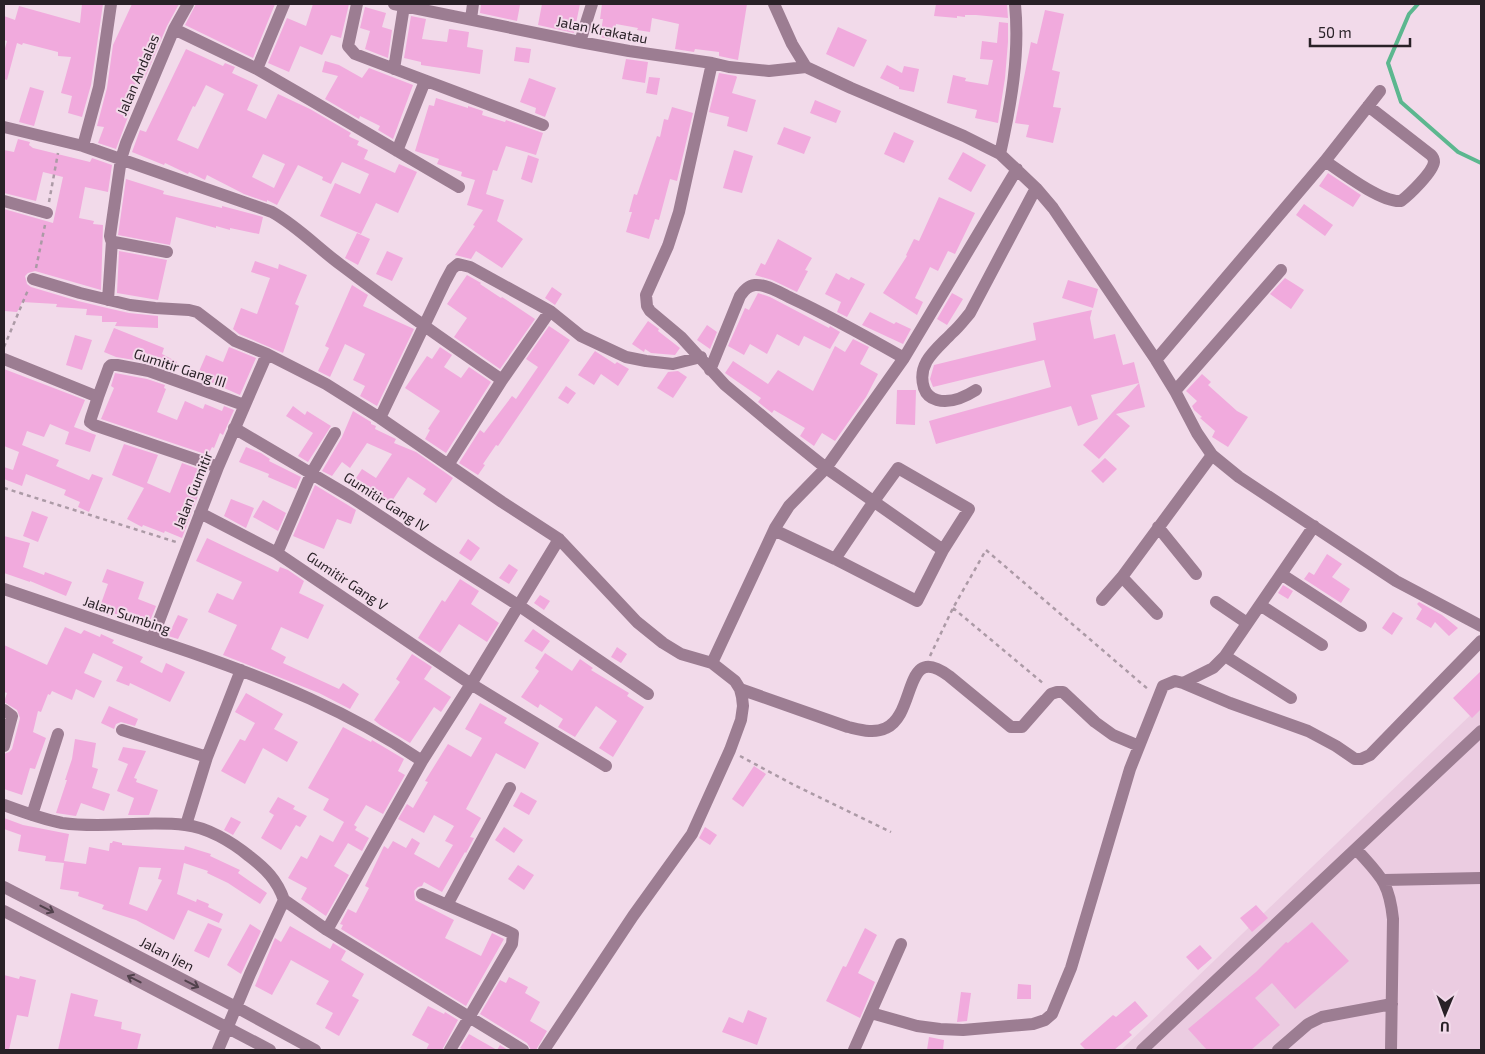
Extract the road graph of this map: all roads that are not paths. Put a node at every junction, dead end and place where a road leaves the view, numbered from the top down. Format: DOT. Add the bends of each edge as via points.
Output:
graph roads {
  1 [pos="111,4"];
  2 [pos="188,4"];
  3 [pos="284,4"];
  4 [pos="357,4"];
  5 [pos="473,4"];
  6 [pos="592,4"];
  7 [pos="774,4"];
  8 [pos="399,5"];
  9 [pos="1017,5"];
  10 [pos="471,19"];
  11 [pos="174,29"];
  12 [pos="580,42"];
  13 [pos="712,63"];
  14 [pos="806,67"];
  15 [pos="257,69"];
  16 [pos="394,69"];
  17 [pos="425,81"];
  18 [pos="1380,91"];
  19 [pos="1368,106"];
  20 [pos="543,125"];
  21 [pos="4,127"];
  22 [pos="83,146"];
  23 [pos="397,151"];
  24 [pos="1000,154"];
  25 [pos="120,159"];
  26 [pos="1325,161"];
  27 [pos="1017,169"];
  28 [pos="459,187"];
  29 [pos="1036,188"];
  30 [pos="4,201"];
  31 [pos="47,213"];
  32 [pos="112,241"];
  33 [pos="167,252"];
  34 [pos="1281,270"];
  35 [pos="33,278"];
  36 [pos="108,300"];
  37 [pos="550,311"];
  38 [pos="424,326"];
  39 [pos="267,354"];
  40 [pos="700,358"];
  41 [pos="904,358"];
  42 [pos="4,359"];
  43 [pos="1156,360"];
  44 [pos="710,370"];
  45 [pos="502,380"];
  46 [pos="976,390"];
  47 [pos="1175,391"];
  48 [pos="98,397"];
  49 [pos="244,405"];
  50 [pos="380,418"];
  51 [pos="234,428"];
  52 [pos="334,433"];
  53 [pos="1212,455"];
  54 [pos="448,465"];
  55 [pos="218,467"];
  56 [pos="826,468"];
  57 [pos="312,472"];
  58 [pos="874,501"];
  59 [pos="200,513"];
  60 [pos="1314,526"];
  61 [pos="1158,527"];
  62 [pos="774,530"];
  63 [pos="559,539"];
  64 [pos="943,550"];
  65 [pos="277,553"];
  66 [pos="835,559"];
  67 [pos="1196,574"];
  68 [pos="1281,574"];
  69 [pos="1122,577"];
  70 [pos="4,589"];
  71 [pos="1102,600"];
  72 [pos="1216,602"];
  73 [pos="518,605"];
  74 [pos="1260,605"];
  75 [pos="1157,614"];
  76 [pos="1247,623"];
  77 [pos="1361,626"];
  78 [pos="1481,626"];
  79 [pos="152,639"];
  80 [pos="1481,641"];
  81 [pos="1322,645"];
  82 [pos="1225,656"];
  83 [pos="712,663"];
  84 [pos="241,670"];
  85 [pos="1183,683"];
  86 [pos="471,684"];
  87 [pos="740,689"];
  88 [pos="648,694"];
  89 [pos="1291,698"];
  90 [pos="4,710"];
  91 [pos="122,730"];
  92 [pos="58,734"];
  93 [pos="1480,736"];
  94 [pos="4,746"];
  95 [pos="1139,746"];
  96 [pos="207,757"];
  97 [pos="422,761"];
  98 [pos="606,766"];
  99 [pos="510,788"];
  100 [pos="4,805"];
  101 [pos="32,815"];
  102 [pos="186,825"];
  103 [pos="1356,849"];
  104 [pos="1481,878"];
  105 [pos="1384,880"];
  106 [pos="4,887"];
  107 [pos="422,894"];
  108 [pos="284,900"];
  109 [pos="447,905"];
  110 [pos="4,911"];
  111 [pos="326,930"];
  112 [pos="901,944"];
  113 [pos="1392,1004"];
  114 [pos="236,1007"];
  115 [pos="871,1013"];
  116 [pos="469,1016"];
  117 [pos="227,1027"];
  118 [pos="218,1050"];
  119 [pos="270,1050"];
  120 [pos="315,1050"];
  121 [pos="450,1050"];
  122 [pos="523,1050"];
  123 [pos="544,1050"];
  124 [pos="854,1050"];
  125 [pos="1142,1050"];
  126 [pos="1278,1050"];
  127 [pos="1391,1050"];
  1 -- 22 [label="street" via="99,87"];
  2 -- 11 [label="street, Jalan Andalas"];
  3 -- 15 [label="street"];
  4 -- 16 [label="street" via="348,46 355,54"];
  5 -- 10 [label="street"];
  6 -- 12 [label="street"];
  7 -- 14 [label="street"];
  8 -- 10 [label="street, Jalan Krakatau"];
  8 -- 16 [label="street"];
  9 -- 24 [label="street" via="1017,54"];
  10 -- 12 [label="street, Jalan Krakatau"];
  11 -- 15 [label="street"];
  11 -- 25 [label="street, Jalan Andalas"];
  12 -- 13 [label="street, Jalan Krakatau"];
  13 -- 14 [label="street, Jalan Krakatau" via="752,70"];
  13 -- 40 [label="street" via="679,212 646,300 650,311 676,332"];
  14 -- 24 [label="street"];
  15 -- 23 [label="street"];
  16 -- 17 [label="street"];
  17 -- 20 [label="street"];
  17 -- 23 [label="street"];
  18 -- 19 [label="street"];
  19 -- 26 [label="street"];
  19 -- 26 [label="street" via="1431,155 1434,163 1423,179 1401,202 1395,202"];
  21 -- 22 [label="street"];
  22 -- 25 [label="street"];
  23 -- 28 [label="street"];
  24 -- 27 [label="street"];
  25 -- 32 [label="street, Jalan Andalas"];
  25 -- 38 [label="street" via="272,212"];
  26 -- 43 [label="street"];
  27 -- 29 [label="street"];
  27 -- 41 [label="street"];
  29 -- 43 [label="street"];
  29 -- 46 [label="street" via="970,312 933,352 923,368 924,390 935,400 961,398"];
  30 -- 31 [label="street"];
  32 -- 33 [label="street"];
  32 -- 36 [label="street, Jalan Andalas"];
  34 -- 47 [label="street"];
  35 -- 36 [label="street"];
  36 -- 39 [label="street" via="197,312 235,341"];
  37 -- 38 [label="street" via="470,267 458,264 452,269"];
  37 -- 40 [label="street" via="581,336 626,358 673,364"];
  37 -- 45 [label="street"];
  38 -- 45 [label="street"];
  38 -- 50 [label="street"];
  39 -- 49 [label="street, Jalan Gumitir"];
  39 -- 50 [label="street" via="326,384"];
  40 -- 44 [label="street"];
  41 -- 44 [label="street" via="828,315 754,285 740,296"];
  41 -- 56 [label="street"];
  42 -- 48 [label="street"];
  43 -- 47 [label="street"];
  44 -- 56 [label="street"];
  45 -- 54 [label="street"];
  47 -- 53 [label="street"];
  48 -- 49 [label="street, Gumitir Gang III" via="109,367 116,365 149,371"];
  48 -- 55 [label="street" via="92,424"];
  49 -- 51 [label="street, Jalan Gumitir"];
  50 -- 54 [label="street"];
  51 -- 55 [label="street, Jalan Gumitir"];
  51 -- 57 [label="street, Gumitir Gang IV"];
  52 -- 57 [label="street"];
  53 -- 60 [label="street" via="1239,477"];
  53 -- 61 [label="street"];
  54 -- 63 [label="street"];
  55 -- 59 [label="street, Jalan Gumitir"];
  56 -- 58 [label="street"];
  56 -- 62 [label="street" via="789,506"];
  57 -- 65 [label="street"];
  57 -- 73 [label="street, Gumitir Gang IV"];
  58 -- 64 [label="street"];
  58 -- 64 [label="street" via="898,468 969,509"];
  58 -- 66 [label="street"];
  59 -- 65 [label="street, Gumitir Gang V"];
  59 -- 79 [label="street, Jalan Gumitir"];
  60 -- 68 [label="street"];
  60 -- 78 [label="street" via="1396,582"];
  61 -- 67 [label="street"];
  61 -- 69 [label="street"];
  62 -- 66 [label="street"];
  62 -- 83 [label="street"];
  63 -- 73 [label="street"];
  63 -- 83 [label="street" via="632,616 663,643 681,654"];
  64 -- 66 [label="street" via="918,601"];
  65 -- 86 [label="street, Gumitir Gang V"];
  68 -- 74 [label="street"];
  68 -- 77 [label="street"];
  69 -- 71 [label="street"];
  69 -- 75 [label="street"];
  70 -- 79 [label="street, Jalan Sumbing"];
  72 -- 76 [label="street"];
  73 -- 86 [label="street"];
  73 -- 88 [label="street, Gumitir Gang IV"];
  74 -- 76 [label="street"];
  74 -- 81 [label="street"];
  76 -- 82 [label="street"];
  79 -- 84 [label="street, Jalan Sumbing"];
  80 -- 85 [label="street" via="1370,755 1361,759 1355,759 1308,730"];
  82 -- 85 [label="street" via="1213,668"];
  82 -- 89 [label="street"];
  83 -- 87 [label="street"];
  84 -- 96 [label="street"];
  84 -- 97 [label="street, Jalan Sumbing" via="347,715"];
  85 -- 95 [label="street" via="1176,681 1163,686"];
  86 -- 97 [label="street"];
  86 -- 98 [label="street, Gumitir Gang V"];
  87 -- 95 [label="street" via="848,727 865,732 877,731 896,721 916,674 922,667 930,665 939,668 1012,727 1022,727 1051,694 1063,692 1113,736"];
  87 -- 123 [label="street" via="743,712 730,750 692,834 632,916"];
  90 -- 94 [label="street" via="12,716"];
  91 -- 96 [label="street"];
  92 -- 101 [label="street"];
  93 -- 103 [label="street"];
  95 -- 115 [label="street" via="1071,968 1052,1014 1033,1024 940,1030"];
  96 -- 102 [label="street"];
  97 -- 111 [label="street"];
  99 -- 109 [label="street"];
  100 -- 101 [label="street"];
  101 -- 102 [label="street" via="96,825"];
  102 -- 108 [label="street" via="219,836 242,850 272,876"];
  103 -- 105 [label="street"];
  103 -- 125 [label="street"];
  104 -- 105 [label="street"];
  105 -- 113 [label="street" via="1391,897 1393,918"];
  106 -- 114 [label="street, Jalan Ijen, one-way"];
  107 -- 109 [label="street"];
  108 -- 111 [label="street"];
  108 -- 114 [label="street"];
  109 -- 116 [label="street" via="507,931 514,939"];
  117 -- 110 [label="street, one-way"];
  111 -- 116 [label="street"];
  112 -- 115 [label="street"];
  113 -- 126 [label="street" via="1322,1017 1308,1024"];
  113 -- 127 [label="street"];
  114 -- 117 [label="street"];
  114 -- 120 [label="street, Jalan Ijen"];
  115 -- 124 [label="street"];
  116 -- 121 [label="street"];
  116 -- 122 [label="street"];
  117 -- 118 [label="street"];
  117 -- 119 [label="street"];
}
